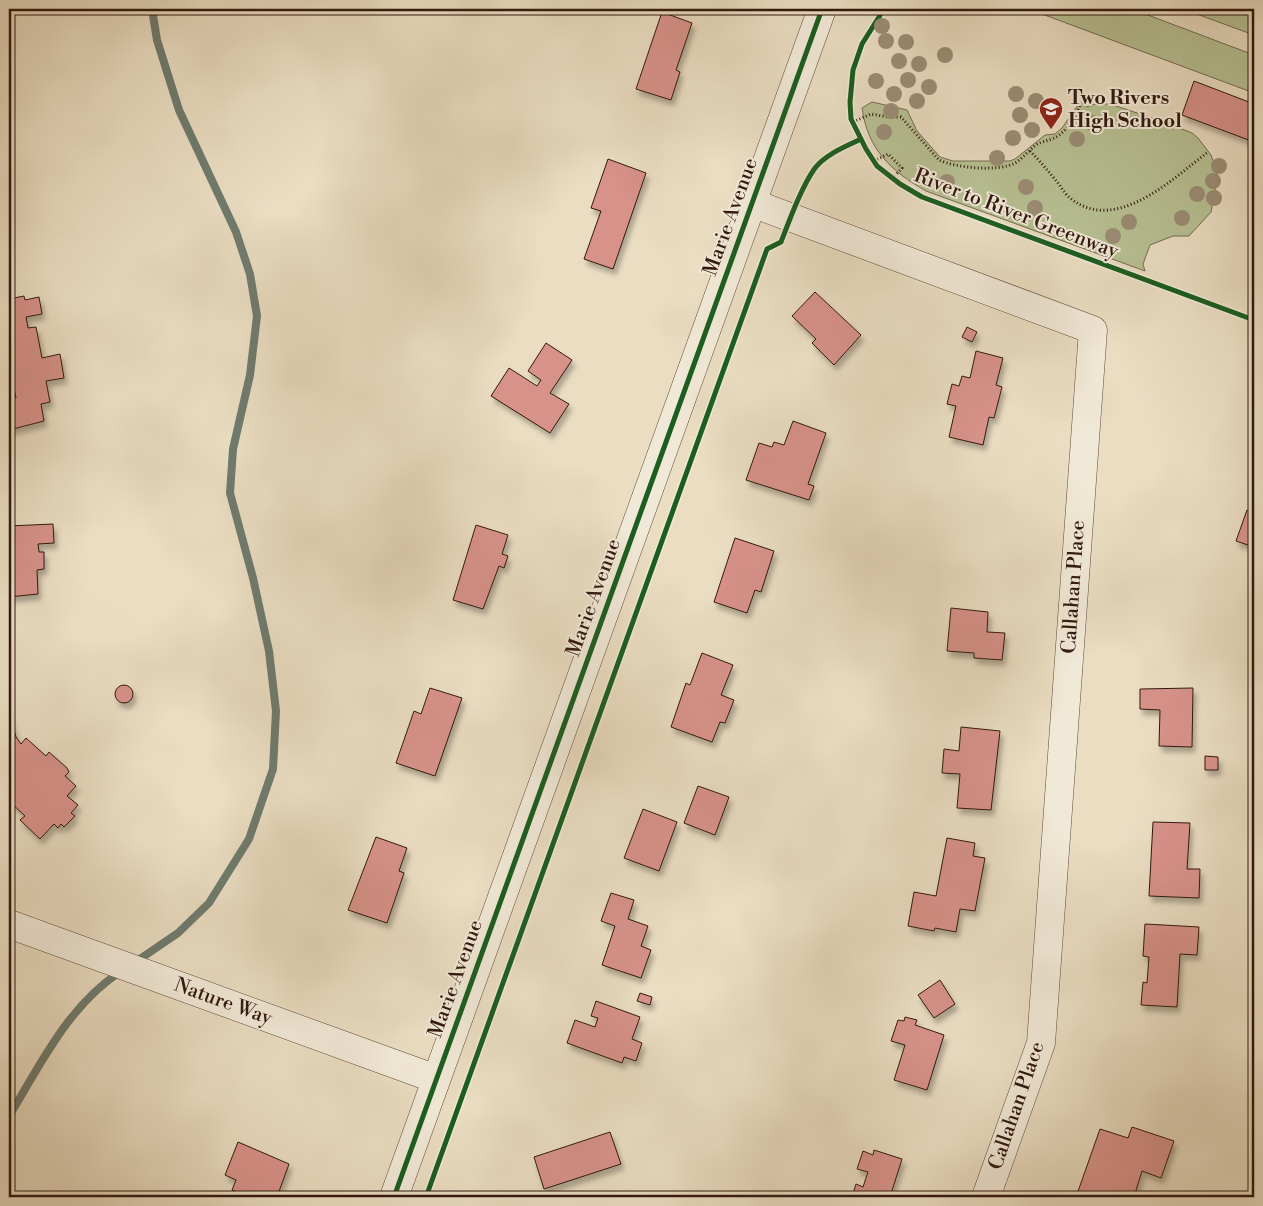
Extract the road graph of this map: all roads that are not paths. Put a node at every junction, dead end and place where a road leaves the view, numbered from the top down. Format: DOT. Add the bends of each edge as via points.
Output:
graph roads {
  1 [pos="822,9"];
  2 [pos="752,204"];
  3 [pos="9,924"];
  4 [pos="436,1079"];
  5 [pos="394,1197"];
  6 [pos="986,1197"];
  1 -- 2 [label="street, Marie Avenue"];
  2 -- 4 [label="street, Marie Avenue"];
  2 -- 6 [label="street, Callahan Place" via="1093,330 1041,1043"];
  3 -- 4 [label="street, Nature Way"];
  4 -- 5 [label="street, Marie Avenue"];
}
